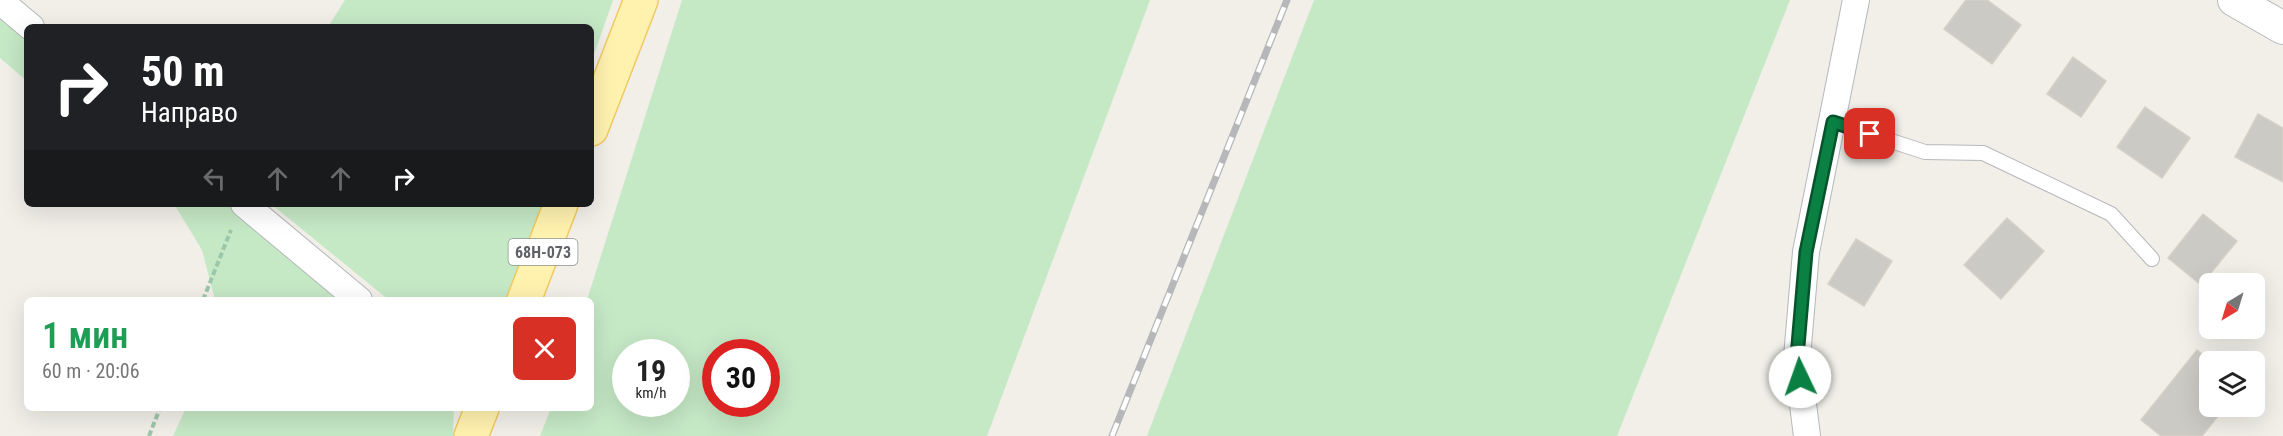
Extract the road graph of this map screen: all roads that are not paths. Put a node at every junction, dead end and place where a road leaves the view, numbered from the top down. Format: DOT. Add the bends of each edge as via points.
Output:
graph roads {
  1 [pos="641,0"];
  2 [pos="1856,0"];
  3 [pos="2234,0"];
  4 [pos="0,1"];
  5 [pos="27,24"];
  6 [pos="2283,28"];
  7 [pos="594,121"];
  8 [pos="1833,122"];
  9 [pos="560,207"];
  10 [pos="238,215"];
  11 [pos="2152,259"];
  12 [pos="355,297"];
  13 [pos="525,297"];
  14 [pos="481,411"];
  15 [pos="471,436"];
  16 [pos="1807,436"];
  1 -- 7 [label="main road"];
  2 -- 8 [label="street"];
  3 -- 6 [label="street"];
  4 -- 5 [label="street"];
  8 -- 11 [label="lane" via="1925,152 1983,153 2110,214"];
  8 -- 16 [label="street" via="1806,252 1797,357"];
  9 -- 13 [label="main road, 68Н-073"];
  10 -- 12 [label="street"];
  14 -- 15 [label="main road"];
}
